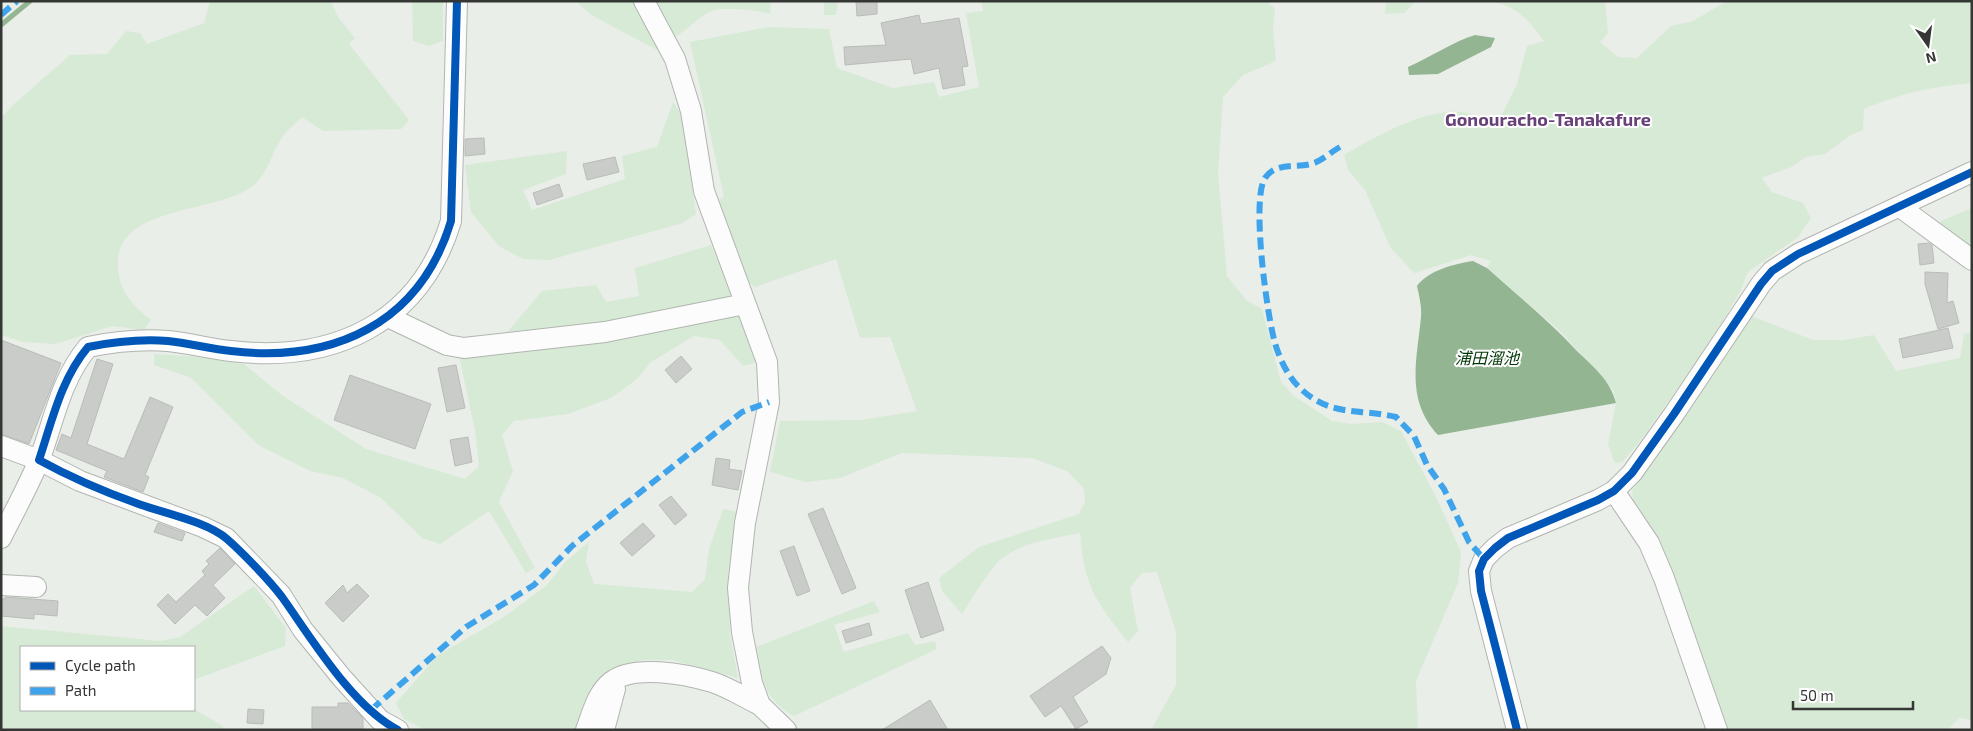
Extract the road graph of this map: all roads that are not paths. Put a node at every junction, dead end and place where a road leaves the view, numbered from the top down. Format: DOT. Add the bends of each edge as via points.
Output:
graph roads {
  1 [pos="457,1"];
  2 [pos="644,1"];
  3 [pos="1972,172"];
  4 [pos="1900,206"];
  5 [pos="1972,260"];
  6 [pos="745,304"];
  7 [pos="388,317"];
  8 [pos="1,446"];
  9 [pos="39,460"];
  10 [pos="1614,491"];
  11 [pos="1,538"];
  12 [pos="1,585"];
  13 [pos="36,587"];
  14 [pos="618,677"];
  15 [pos="760,705"];
  16 [pos="398,730"];
  17 [pos="586,730"];
  18 [pos="604,730"];
  19 [pos="786,730"];
  20 [pos="1517,730"];
  21 [pos="1717,730"];
  1 -- 7 [label="street" via="451,221 446,239 420,283"];
  2 -- 6 [label="street" via="675,59 691,112 704,192"];
  3 -- 4 [label="street"];
  4 -- 5 [label="street"];
  4 -- 10 [label="street" via="1798,254 1772,271 1632,473"];
  6 -- 7 [label="street" via="604,332 464,348 447,345"];
  6 -- 15 [label="street" via="767,362 770,384 745,523 738,588 746,660"];
  7 -- 9 [label="street" via="353,337 324,348 292,354 233,352 168,341 88,347 75,363 65,384"];
  8 -- 9 [label="street"];
  9 -- 11 [label="street"];
  9 -- 16 [label="street" via="80,482 203,526 226,538 281,596 303,630 342,678 380,720"];
  10 -- 20 [label="street" via="1508,538 1484,558 1479,571 1481,591"];
  10 -- 21 [label="street" via="1650,543"];
  12 -- 13 [label="street"];
  14 -- 15 [label="street" via="657,672 713,682"];
  14 -- 17 [label="street" via="598,699"];
  14 -- 18 [label="street"];
  15 -- 19 [label="street"];
}
